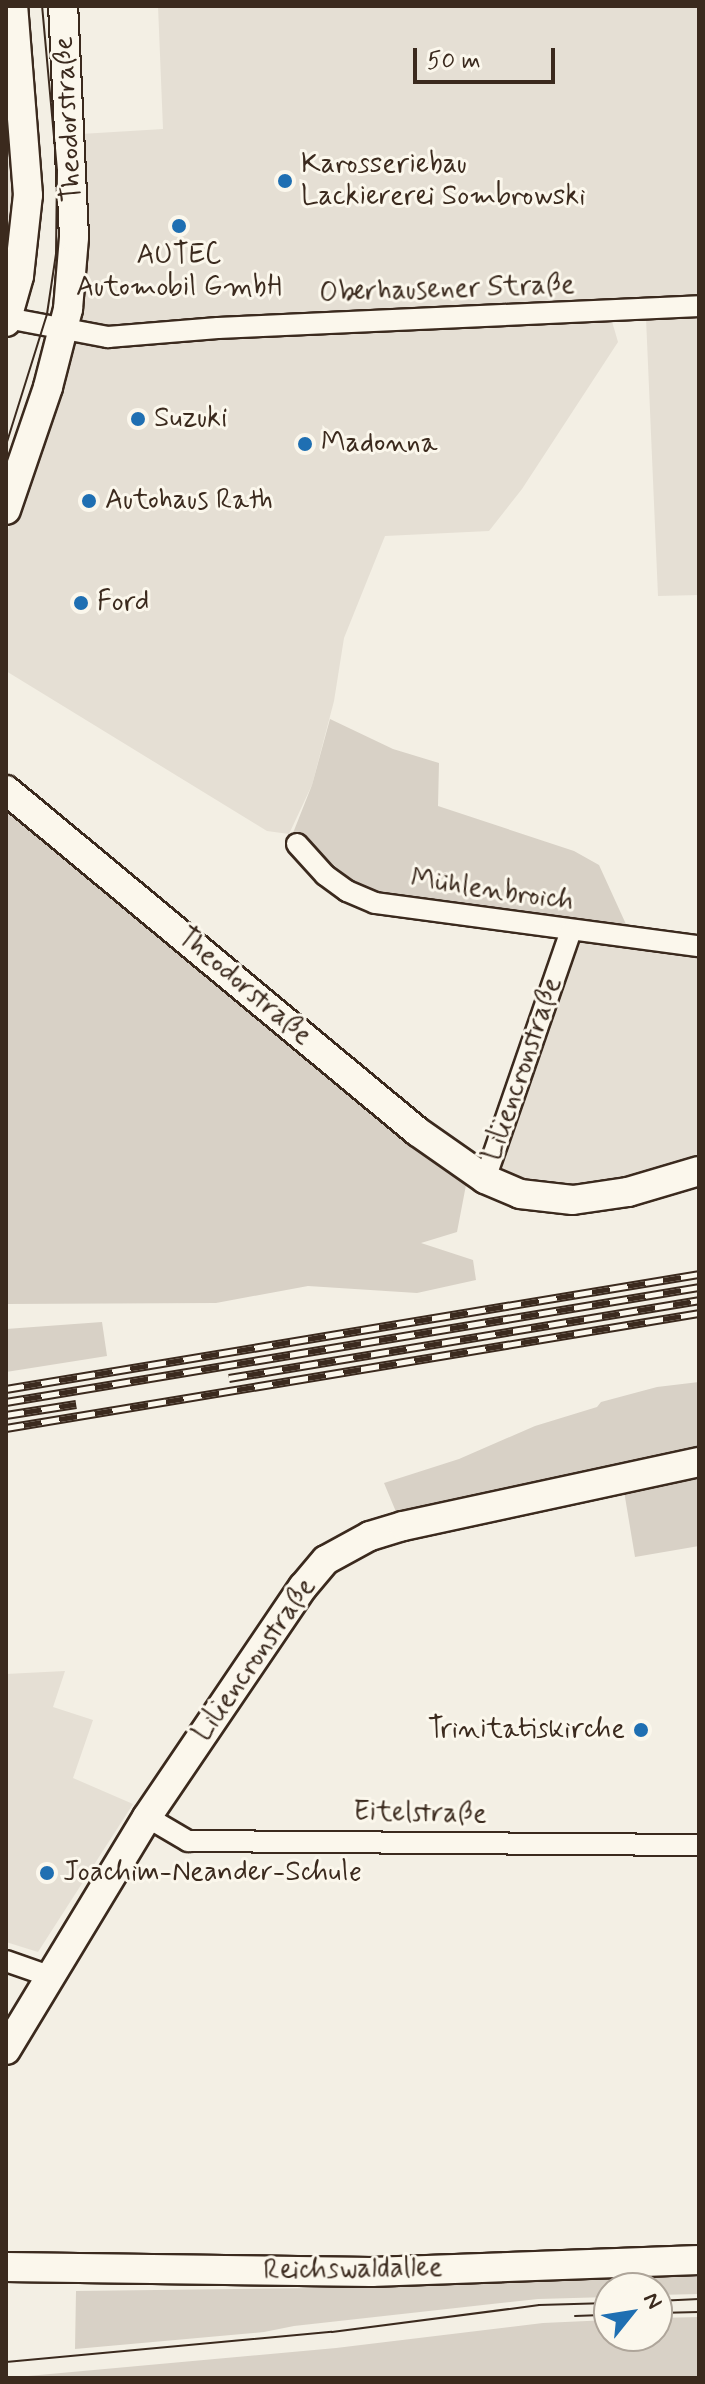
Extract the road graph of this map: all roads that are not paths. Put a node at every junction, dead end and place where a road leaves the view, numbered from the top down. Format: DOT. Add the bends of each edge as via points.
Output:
graph roads {
  1 [pos="13,6"];
  2 [pos="63,6"];
  3 [pos="699,306"];
  4 [pos="7,320"];
  5 [pos="64,331"];
  6 [pos="6,510"];
  7 [pos="6,790"];
  8 [pos="297,844"];
  9 [pos="571,931"];
  10 [pos="699,946"];
  11 [pos="699,1171"];
  12 [pos="485,1179"];
  13 [pos="699,1462"];
  14 [pos="147,1817"];
  15 [pos="699,1845"];
  16 [pos="6,1961"];
  17 [pos="49,1976"];
  18 [pos="6,2050"];
  19 [pos="699,2260"];
  20 [pos="6,2267"];
  1 -- 4 [label="main road, Theodorstraße" via="28,195 19,276"];
  2 -- 5 [label="main road, Theodorstraße" via="74,237"];
  3 -- 5 [label="street, Oberhausener Straße" via="108,337"];
  4 -- 5 [label="street, Oberhausener Straße"];
  5 -- 6 [label="main road, Theodorstraße"];
  7 -- 12 [label="main road, Theodorstraße" via="418,1132"];
  8 -- 9 [label="street, Mühlenbroich" via="325,875 375,903"];
  9 -- 10 [label="street, Mühlenbroich"];
  9 -- 12 [label="street, Liliencronstraße"];
  11 -- 12 [label="main road, Liliencronstraße" via="628,1192 573,1200 520,1194"];
  13 -- 14 [label="main road, Liliencronstraße" via="403,1526 339,1551 303,1587"];
  14 -- 15 [label="street, Eitelstraße" via="178,1837 199,1842"];
  14 -- 17 [label="main road, Liliencronstraße"];
  16 -- 17 [label="street"];
  17 -- 18 [label="main road, Liliencronstraße"];
  19 -- 20 [label="main road, Reichswaldallee" via="371,2272"];
}
